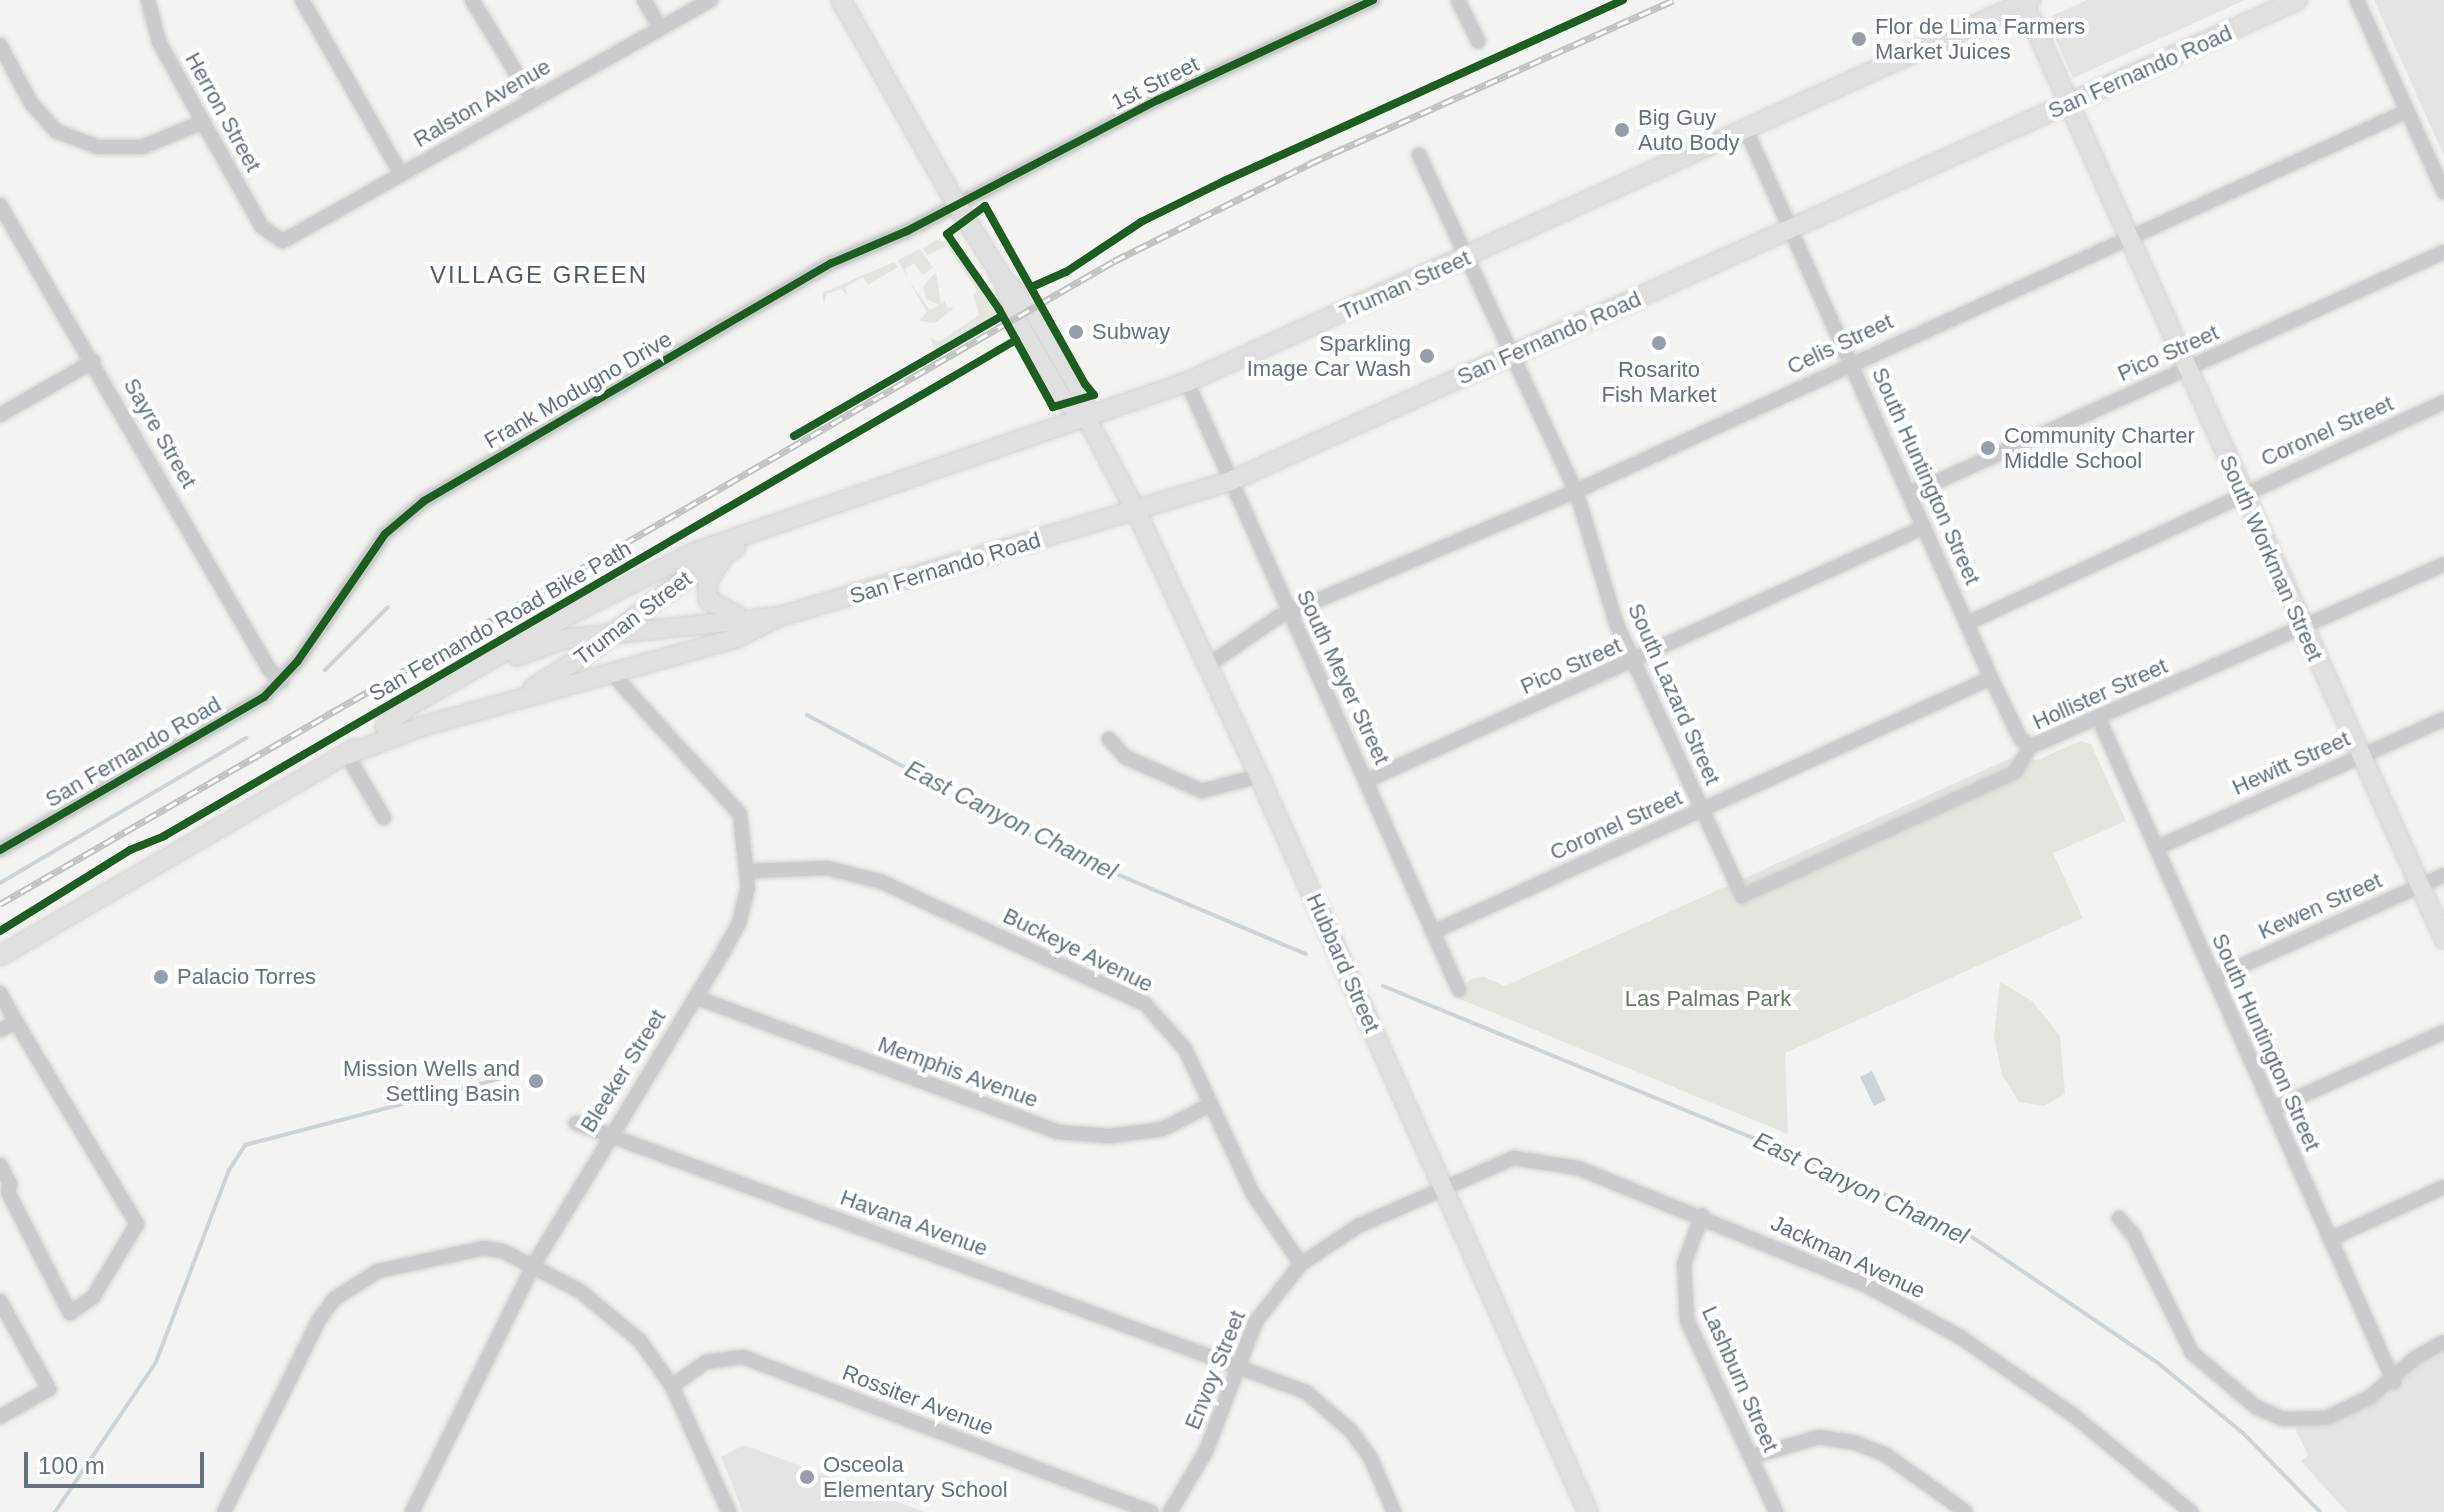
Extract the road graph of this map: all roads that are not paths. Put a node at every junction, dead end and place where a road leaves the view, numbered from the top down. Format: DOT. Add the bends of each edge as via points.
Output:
graph roads {
  1 [pos="148,0"];
  2 [pos="302,0"];
  3 [pos="472,0"];
  4 [pos="644,0"];
  5 [pos="711,0"];
  6 [pos="841,0"];
  7 [pos="1373,0"];
  8 [pos="1458,0"];
  9 [pos="2298,0"];
  10 [pos="2357,0"];
  11 [pos="2026,1"];
  12 [pos="660,28"];
  13 [pos="1478,41"];
  14 [pos="0,45"];
  15 [pos="532,99"];
  16 [pos="2069,104"];
  17 [pos="2407,111"];
  18 [pos="203,122"];
  19 [pos="1747,132"];
  20 [pos="1419,155"];
  21 [pos="401,174"];
  22 [pos="2444,192"];
  23 [pos="957,205"];
  24 [pos="1,208"];
  25 [pos="1790,230"];
  26 [pos="2129,238"];
  27 [pos="274,239"];
  28 [pos="2444,252"];
  29 [pos="1466,258"];
  30 [pos="1510,356"];
  31 [pos="94,361"];
  32 [pos="1851,364"];
  33 [pos="2186,369"];
  34 [pos="1187,382"];
  35 [pos="2444,402"];
  36 [pos="0,415"];
  37 [pos="1087,419"];
  38 [pos="1231,481"];
  39 [pos="1576,491"];
  40 [pos="1910,494"];
  41 [pos="2242,494"];
  42 [pos="1136,511"];
  43 [pos="1924,527"];
  44 [pos="764,529"];
  45 [pos="726,553"];
  46 [pos="2444,564"];
  47 [pos="1290,614"];
  48 [pos="742,617"];
  49 [pos="778,617"];
  50 [pos="1968,623"];
  51 [pos="2303,627"];
  52 [pos="618,632"];
  53 [pos="1636,661"];
  54 [pos="1207,666"];
  55 [pos="612,674"];
  56 [pos="1991,678"];
  57 [pos="282,682"];
  58 [pos="500,704"];
  59 [pos="2099,719"];
  60 [pos="2444,719"];
  61 [pos="385,727"];
  62 [pos="1109,739"];
  63 [pos="2030,747"];
  64 [pos="347,755"];
  65 [pos="2361,755"];
  66 [pos="1259,776"];
  67 [pos="1366,781"];
  68 [pos="1701,811"];
  69 [pos="384,818"];
  70 [pos="2156,848"];
  71 [pos="0,850"];
  72 [pos="749,871"];
  73 [pos="2444,875"];
  74 [pos="2420,885"];
  75 [pos="1742,896"];
  76 [pos="1433,932"];
  77 [pos="2444,939"];
  78 [pos="0,956"];
  79 [pos="2214,978"];
  80 [pos="1459,990"];
  81 [pos="0,993"];
  82 [pos="695,997"];
  83 [pos="16,1022"];
  84 [pos="0,1030"];
  85 [pos="2444,1032"];
  86 [pos="1210,1105"];
  87 [pos="2272,1109"];
  88 [pos="576,1123"];
  89 [pos="609,1135"];
  90 [pos="0,1165"];
  91 [pos="2444,1187"];
  92 [pos="1443,1190"];
  93 [pos="1702,1215"];
  94 [pos="2119,1218"];
  95 [pos="2330,1239"];
  96 [pos="1301,1264"];
  97 [pos="533,1266"];
  98 [pos="0,1301"];
  99 [pos="2444,1342"];
  100 [pos="1238,1365"];
  101 [pos="2394,1382"];
  102 [pos="672,1386"];
  103 [pos="0,1417"];
  104 [pos="1751,1457"];
  105 [pos="224,1512"];
  106 [pos="412,1512"];
  107 [pos="729,1512"];
  108 [pos="1152,1512"];
  109 [pos="1170,1512"];
  110 [pos="1394,1512"];
  111 [pos="1588,1512"];
  112 [pos="1776,1512"];
  113 [pos="1966,1512"];
  114 [pos="2191,1512"];
  1 -- 18 [label="street, Herron Street" via="159,42"];
  2 -- 21 [label="street"];
  3 -- 15 [label="street"];
  4 -- 12 [label="street"];
  5 -- 12 [label="street, Ralston Avenue"];
  6 -- 23 [label="main road, Hubbard Street"];
  7 -- 23 [label="street, 1st Street" via="1158,100"];
  8 -- 13 [label="street"];
  9 -- 16 [label="main road, San Fernando Road"];
  10 -- 17 [label="street"];
  11 -- 16 [label="main road, South Workman Street"];
  11 -- 19 [label="main road, Truman Street"];
  12 -- 15 [label="street, Ralston Avenue"];
  14 -- 18 [label="street" via="31,103 56,131 84,141 142,147"];
  15 -- 21 [label="street, Ralston Avenue"];
  16 -- 25 [label="main road, San Fernando Road"];
  16 -- 26 [label="main road, South Workman Street"];
  17 -- 22 [label="street"];
  17 -- 26 [label="street, Celis Street"];
  18 -- 27 [label="street, Herron Street"];
  19 -- 25 [label="street, South Huntington Street"];
  19 -- 29 [label="main road, Truman Street"];
  20 -- 29 [label="street, South Lazard Street"];
  21 -- 27 [label="street, Ralston Avenue" via="292,239"];
  23 -- 37 [label="main road, Hubbard Street" via="1081,393"];
  23 -- 57 [label="street, Frank Modugno Drive" via="832,263 424,501 385,534"];
  24 -- 31 [label="street, Sayre Street"];
  25 -- 30 [label="main road, San Fernando Road"];
  25 -- 32 [label="street, South Huntington Street"];
  26 -- 32 [label="street, Celis Street"];
  26 -- 33 [label="main road, South Workman Street"];
  28 -- 33 [label="street, Pico Street"];
  29 -- 30 [label="street, South Lazard Street"];
  29 -- 34 [label="main road, Truman Street"];
  30 -- 38 [label="main road, San Fernando Road"];
  30 -- 39 [label="street, South Lazard Street"];
  31 -- 36 [label="street"];
  31 -- 57 [label="street, Sayre Street" via="269,669"];
  32 -- 39 [label="street, Celis Street"];
  32 -- 40 [label="street, South Huntington Street"];
  33 -- 40 [label="street, Pico Street"];
  33 -- 41 [label="main road, South Workman Street"];
  34 -- 37 [label="main road, Truman Street"];
  34 -- 38 [label="street, South Meyer Street"];
  35 -- 41 [label="street, Coronel Street"];
  37 -- 42 [label="main road, Hubbard Street"];
  37 -- 44 [label="main road, Truman Street"];
  38 -- 42 [label="main road, San Fernando Road"];
  38 -- 47 [label="street, South Meyer Street"];
  39 -- 47 [label="street, Celis Street"];
  39 -- 53 [label="street, South Lazard Street" via="1616,623"];
  40 -- 43 [label="street, South Huntington Street"];
  41 -- 50 [label="street, Coronel Street"];
  41 -- 51 [label="main road, South Workman Street"];
  42 -- 49 [label="main road, San Fernando Road"];
  42 -- 54 [label="main road, Hubbard Street"];
  43 -- 50 [label="street, South Huntington Street"];
  43 -- 53 [label="street, Pico Street"];
  44 -- 45 [label="main road, Truman Street"];
  44 -- 61 [label="main road, Truman Street" via="695,552 567,616 409,706"];
  45 -- 48 [label="main road" via="711,572 708,600"];
  45 -- 52 [label="main road, Truman Street" via="700,567"];
  46 -- 51 [label="street, Hollister Street"];
  47 -- 54 [label="street, Celis Street"];
  47 -- 67 [label="street, South Meyer Street"];
  48 -- 49 [label="main road, San Fernando Road"];
  48 -- 52 [label="main road, San Fernando Road"];
  49 -- 55 [label="main road, San Fernando Road" via="737,638"];
  50 -- 56 [label="street, South Huntington Street"];
  51 -- 59 [label="street, Hollister Street"];
  51 -- 65 [label="main road, South Workman Street"];
  52 -- 58 [label="main road, Truman Street" via="561,672"];
  52 -- 61 [label="main road, San Fernando Road" via="564,639 526,651"];
  53 -- 67 [label="street, Pico Street"];
  53 -- 68 [label="street, South Lazard Street"];
  54 -- 66 [label="main road, Hubbard Street"];
  55 -- 58 [label="main road, San Fernando Road"];
  55 -- 72 [label="street, Bleeker Street" via="740,814"];
  56 -- 63 [label="street, South Huntington Street" via="2020,738"];
  56 -- 68 [label="street, Coronel Street"];
  57 -- 71 [label="street, San Fernando Road"];
  58 -- 64 [label="main road, San Fernando Road"];
  59 -- 63 [label="street, Hollister Street"];
  59 -- 70 [label="street, South Huntington Street"];
  60 -- 65 [label="street, Hewitt Street"];
  61 -- 64 [label="main road, San Fernando Road"];
  62 -- 66 [label="street" via="1125,757 1202,791"];
  63 -- 75 [label="street, Hollister Street" via="2015,772"];
  64 -- 69 [label="street"];
  64 -- 78 [label="main road, San Fernando Road"];
  65 -- 70 [label="street, Hewitt Street"];
  65 -- 74 [label="main road, South Workman Street"];
  66 -- 92 [label="main road, Hubbard Street"];
  67 -- 76 [label="street, South Meyer Street"];
  68 -- 75 [label="street, South Lazard Street"];
  68 -- 76 [label="street, Coronel Street"];
  70 -- 79 [label="street, South Huntington Street"];
  72 -- 82 [label="street, Bleeker Street" via="739,923"];
  72 -- 86 [label="street, Buckeye Avenue" via="827,868 882,882 1119,990 1171,1027"];
  73 -- 74 [label="street, Kewen Street"];
  74 -- 77 [label="main road, South Workman Street"];
  74 -- 79 [label="street, Kewen Street"];
  76 -- 80 [label="street, South Meyer Street"];
  79 -- 87 [label="street, South Huntington Street"];
  81 -- 83 [label="street"];
  82 -- 86 [label="street, Memphis Avenue" via="1058,1132 1110,1136 1163,1129"];
  82 -- 89 [label="street, Bleeker Street"];
  83 -- 84 [label="street"];
  83 -- 90 [label="street" via="137,1224 93,1297 70,1313 8,1192 10,1184"];
  85 -- 87 [label="street"];
  86 -- 96 [label="street, Buckeye Avenue" via="1269,1223"];
  87 -- 95 [label="street, South Huntington Street"];
  88 -- 89 [label="street, Havana Avenue"];
  89 -- 97 [label="street, Bleeker Street"];
  89 -- 100 [label="street, Havana Avenue"];
  91 -- 95 [label="street"];
  92 -- 93 [label="street, Jackman Avenue" via="1514,1158 1530,1158 1578,1168"];
  92 -- 96 [label="street, Envoy Street" via="1358,1226"];
  92 -- 111 [label="main road, Hubbard Street"];
  93 -- 104 [label="street, Lashburn Street" via="1684,1264 1687,1320"];
  93 -- 114 [label="street, Jackman Avenue" via="1869,1287 1960,1337 2073,1415"];
  94 -- 101 [label="street" via="2134,1236 2180,1337 2256,1407 2283,1419 2326,1418"];
  95 -- 101 [label="street, South Huntington Street"];
  96 -- 100 [label="street, Envoy Street" via="1262,1311"];
  97 -- 102 [label="street" via="609,1310 640,1341"];
  97 -- 105 [label="street" via="484,1248 378,1271 355,1282 319,1320"];
  97 -- 106 [label="street, Bleeker Street"];
  98 -- 103 [label="street" via="49,1389"];
  99 -- 101 [label="street" via="2415,1358"];
  100 -- 109 [label="street, Envoy Street" via="1206,1451"];
  100 -- 110 [label="street, Havana Avenue" via="1306,1392 1330,1410 1371,1459"];
  102 -- 107 [label="street"];
  102 -- 108 [label="street, Rossiter Avenue" via="706,1362 743,1357"];
  104 -- 112 [label="street, Lashburn Street"];
  104 -- 113 [label="street" via="1819,1437 1856,1443 1886,1455"];
}
